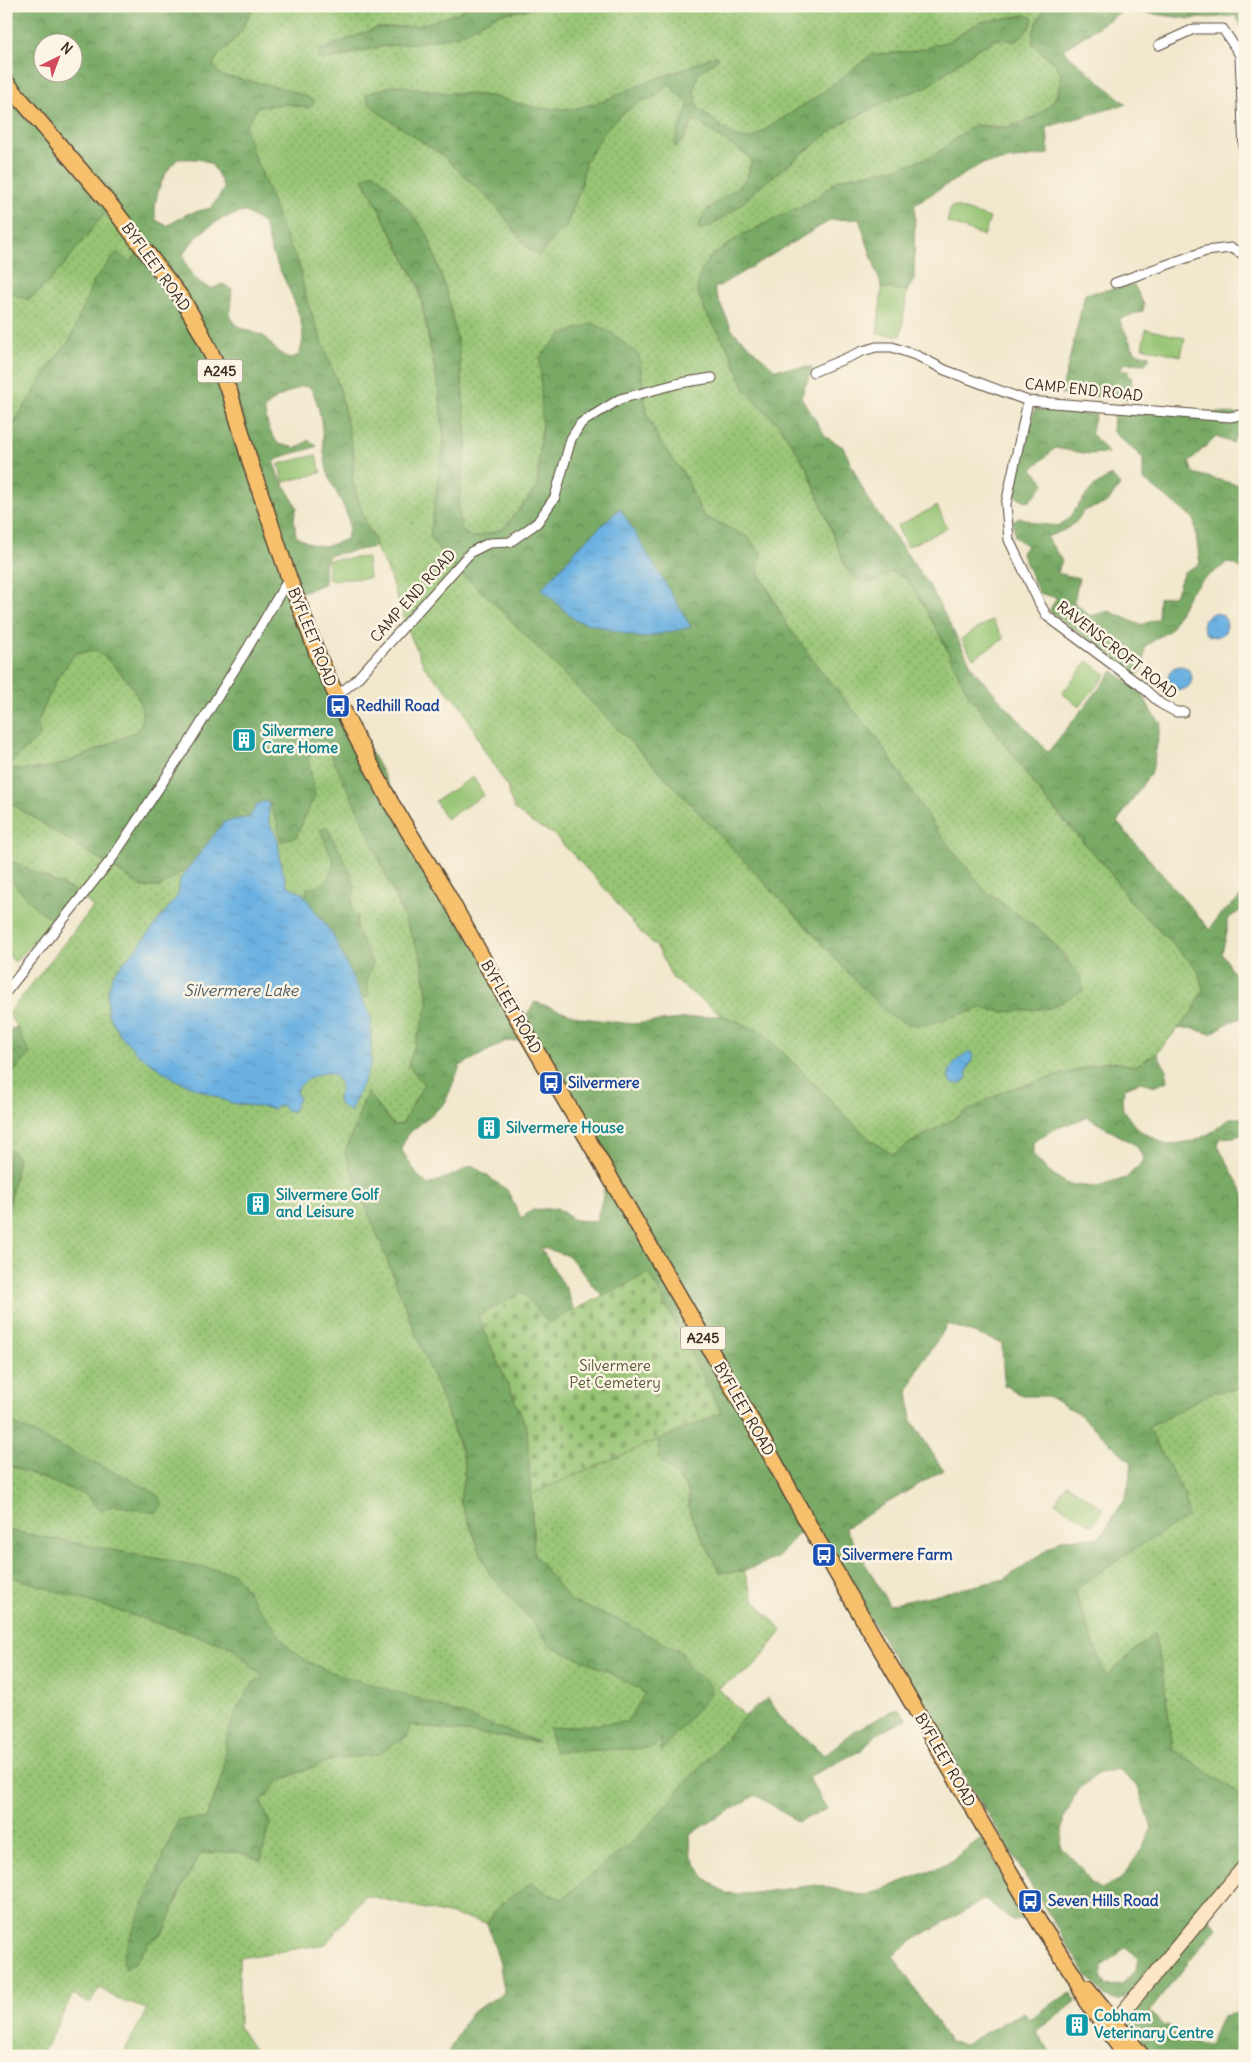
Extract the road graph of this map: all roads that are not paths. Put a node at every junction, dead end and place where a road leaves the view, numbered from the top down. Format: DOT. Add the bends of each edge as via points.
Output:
graph roads {
  1 [pos="1159,45"];
  2 [pos="6,82"];
  3 [pos="1245,176"];
  4 [pos="1245,255"];
  5 [pos="1115,283"];
  6 [pos="814,372"];
  7 [pos="712,378"];
  8 [pos="1028,401"];
  9 [pos="1245,414"];
  10 [pos="289,578"];
  11 [pos="336,696"];
  12 [pos="1184,712"];
  13 [pos="6,992"];
  14 [pos="1245,1866"];
  15 [pos="1114,2027"];
  16 [pos="1126,2056"];
  17 [pos="1142,2056"];
  1 -- 3 [label="street" via="1194,29 1223,29 1240,55"];
  2 -- 10 [label="main road, BYFLEET ROAD / A245" via="106,199 183,300 230,393"];
  4 -- 5 [label="street" via="1231,248 1206,251"];
  6 -- 8 [label="street, CAMP END ROAD" via="872,348 892,347"];
  7 -- 11 [label="street, CAMP END ROAD" via="665,386 620,399 581,423 571,439 555,497 537,522 510,542 489,543 470,552 354,682"];
  8 -- 9 [label="street, CAMP END ROAD" via="1230,417"];
  8 -- 12 [label="street, RAVENSCROFT ROAD" via="1006,504 1009,540 1040,604 1048,616 1161,704 1176,712"];
  10 -- 11 [label="main road, BYFLEET ROAD / A245"];
  10 -- 13 [label="street" via="190,741 113,857"];
  11 -- 15 [label="main road, BYFLEET ROAD / A245" via="391,803 447,894 1039,1922 1075,1977 1095,1996"];
  14 -- 15 [label="main road" via="1125,2009"];
  15 -- 16 [label="main road, BYFLEET ROAD / A245"];
  15 -- 17 [label="main road, BYFLEET ROAD / A245"];
}
